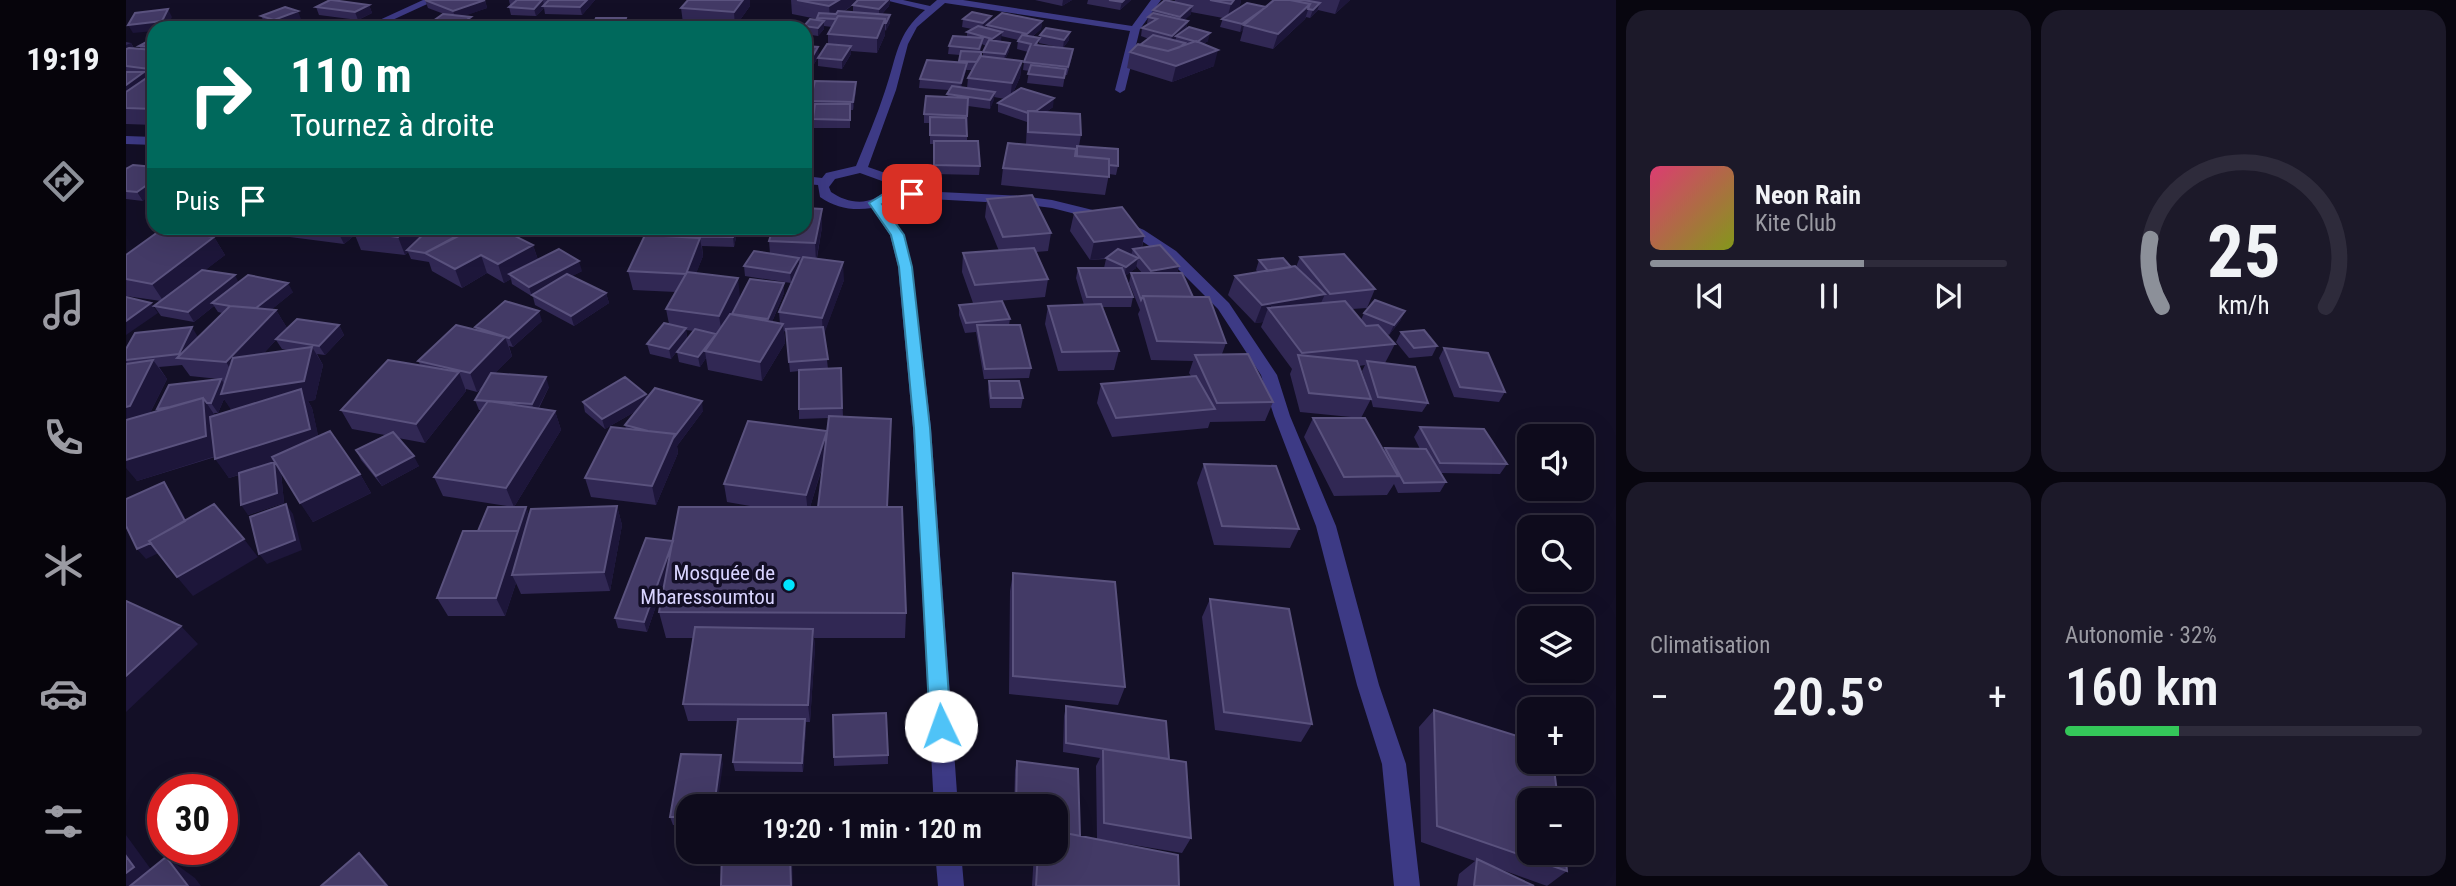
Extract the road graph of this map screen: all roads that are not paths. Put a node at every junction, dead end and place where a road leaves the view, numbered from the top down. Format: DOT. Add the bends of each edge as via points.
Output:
graph roads {
  1 [pos="431,0"];
  2 [pos="890,0"];
  3 [pos="944,0"];
  4 [pos="1156,0"];
  5 [pos="931,9"];
  6 [pos="383,21"];
  7 [pos="1135,29"];
  8 [pos="1120,90"];
  9 [pos="126,140"];
  10 [pos="147,141"];
  11 [pos="861,170"];
  12 [pos="812,180"];
  13 [pos="825,181"];
  14 [pos="883,198"];
  15 [pos="945,794"];
  16 [pos="949,864"];
  17 [pos="951,886"];
  18 [pos="1407,886"];
  1 -- 6 [label="street"];
  2 -- 5 [label="street"];
  3 -- 5 [label="street"];
  3 -- 7 [label="street"];
  4 -- 7 [label="street"];
  5 -- 11 [label="street" via="913,25 904,44"];
  7 -- 8 [label="street"];
  9 -- 10 [label="street"];
  11 -- 13 [label="street" via="839,172"];
  11 -- 14 [label="street" via="887,178 893,188"];
  12 -- 13 [label="street"];
  13 -- 14 [label="street" via="825,194 851,205"];
  14 -- 15 [label="street" via="905,267 922,428"];
  14 -- 18 [label="street" via="1021,200 1100,216 1171,254 1224,306 1269,375 1326,526 1394,764"];
  16 -- 17 [label="street"];
}
